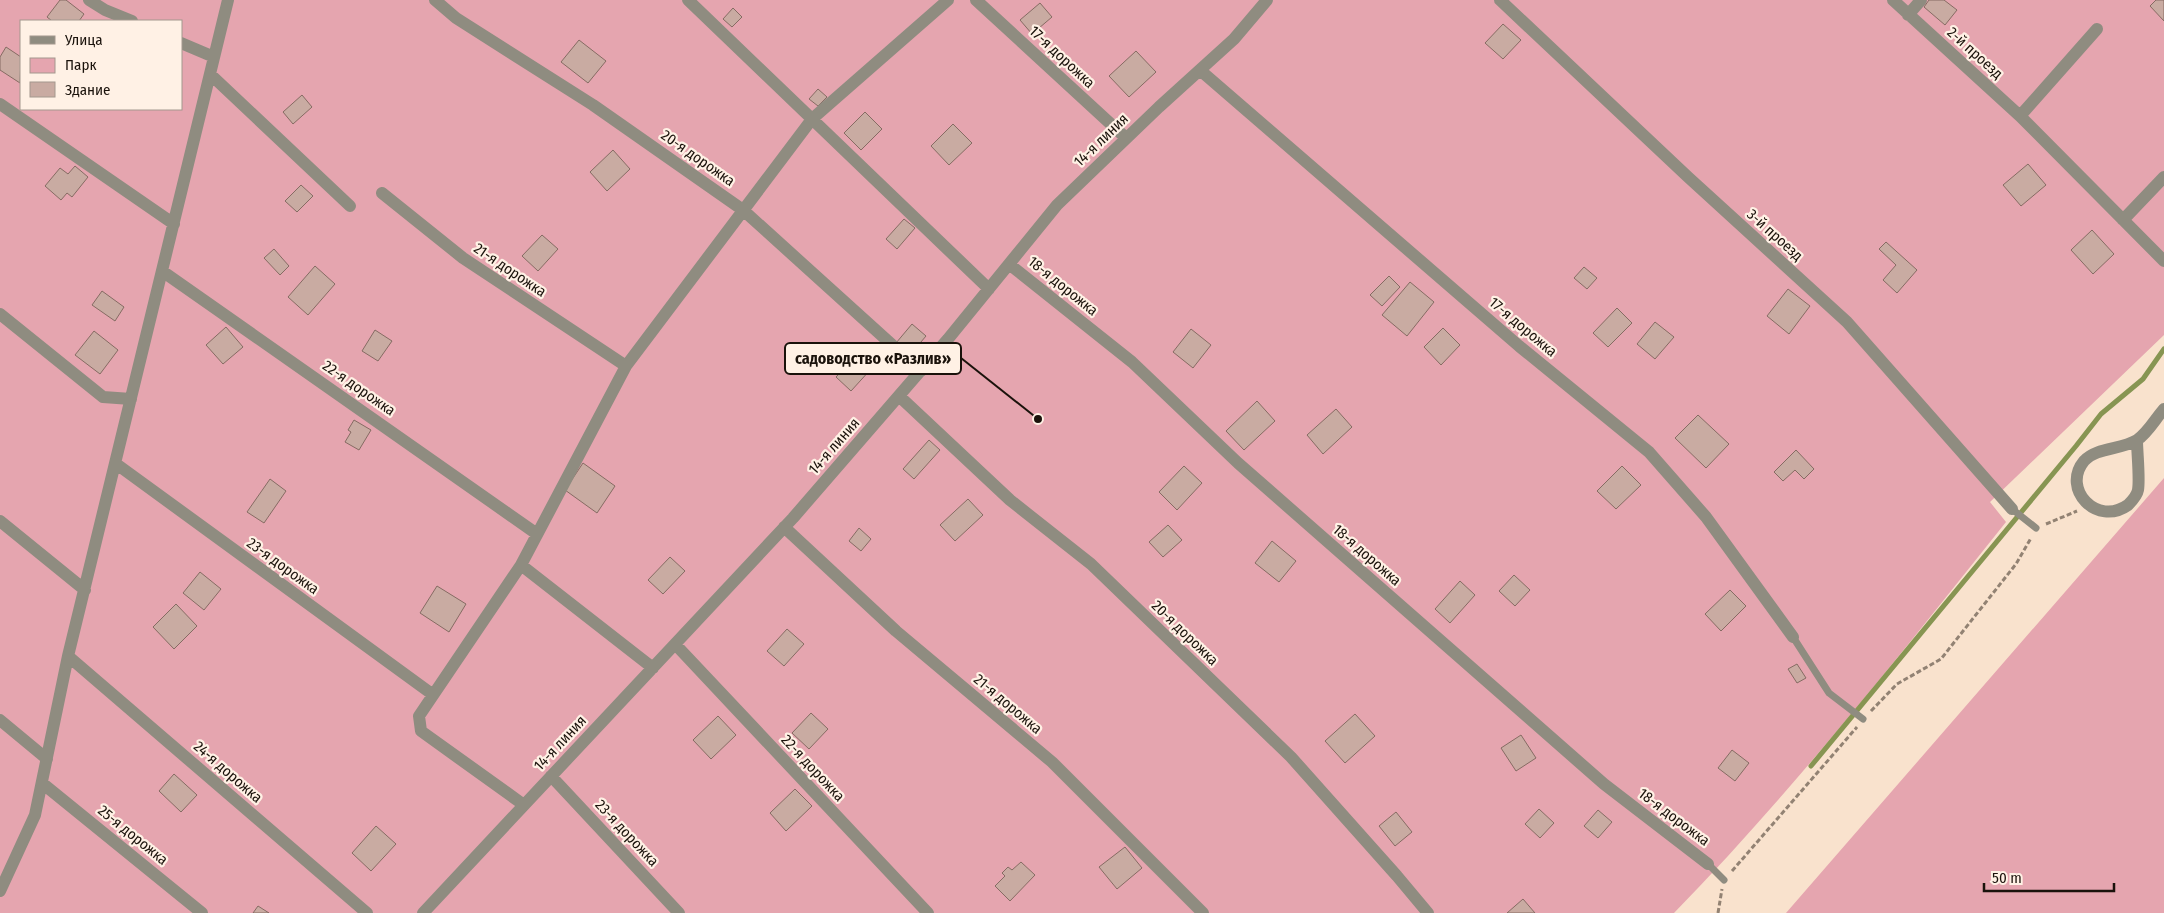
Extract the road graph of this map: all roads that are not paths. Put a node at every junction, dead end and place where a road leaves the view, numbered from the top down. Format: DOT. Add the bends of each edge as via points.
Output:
graph roads {
  1 [pos="89,0"];
  2 [pos="228,0"];
  3 [pos="435,0"];
  4 [pos="688,0"];
  5 [pos="948,0"];
  6 [pos="976,0"];
  7 [pos="1265,0"];
  8 [pos="1500,0"];
  9 [pos="1893,0"];
  10 [pos="1922,0"];
  11 [pos="1908,15"];
  12 [pos="130,20"];
  13 [pos="2097,29"];
  14 [pos="182,43"];
  15 [pos="214,57"];
  16 [pos="1201,70"];
  17 [pos="210,74"];
  18 [pos="0,104"];
  19 [pos="2020,116"];
  20 [pos="812,118"];
  21 [pos="1126,138"];
  22 [pos="2164,177"];
  23 [pos="382,193"];
  24 [pos="350,206"];
  25 [pos="743,210"];
  26 [pos="2123,220"];
  27 [pos="174,224"];
  28 [pos="2164,261"];
  29 [pos="1009,264"];
  30 [pos="162,270"];
  31 [pos="989,289"];
  32 [pos="0,314"];
  33 [pos="626,366"];
  34 [pos="921,371"];
  35 [pos="899,396"];
  36 [pos="131,399"];
  37 [pos="2164,409"];
  38 [pos="2137,440"];
  39 [pos="115,463"];
  40 [pos="2012,509"];
  41 [pos="0,521"];
  42 [pos="784,528"];
  43 [pos="2036,528"];
  44 [pos="537,534"];
  45 [pos="521,565"];
  46 [pos="84,590"];
  47 [pos="1793,637"];
  48 [pos="675,644"];
  49 [pos="68,656"];
  50 [pos="653,668"];
  51 [pos="432,694"];
  52 [pos="1861,717"];
  53 [pos="0,720"];
  54 [pos="47,759"];
  55 [pos="551,776"];
  56 [pos="42,783"];
  57 [pos="524,805"];
  58 [pos="1708,864"];
  59 [pos="1724,880"];
  60 [pos="0,891"];
  61 [pos="202,913"];
  62 [pos="367,913"];
  63 [pos="423,913"];
  64 [pos="679,913"];
  65 [pos="928,913"];
  66 [pos="1203,913"];
  67 [pos="1428,913"];
  1 -- 12 [label="street"];
  2 -- 15 [label="street"];
  3 -- 25 [label="street, 20-я дорожка" via="456,18 594,105"];
  4 -- 20 [label="street"];
  5 -- 20 [label="street"];
  6 -- 21 [label="street, 17-я дорожка"];
  7 -- 16 [label="street, 14-я линия" via="1234,39"];
  8 -- 40 [label="street, 3-й проезд" via="1847,322"];
  9 -- 11 [label="street, 2-й проезд"];
  10 -- 11 [label="street"];
  11 -- 19 [label="street, 2-й проезд"];
  13 -- 19 [label="street"];
  14 -- 15 [label="street"];
  15 -- 17 [label="street"];
  16 -- 21 [label="street, 14-я линия"];
  16 -- 47 [label="street, 17-я дорожка" via="1519,346 1649,452 1706,517"];
  17 -- 24 [label="street"];
  17 -- 27 [label="street"];
  18 -- 27 [label="street"];
  19 -- 26 [label="street, 2-й проезд"];
  20 -- 25 [label="street"];
  20 -- 31 [label="street"];
  21 -- 29 [label="street, 14-я линия" via="1057,205"];
  22 -- 26 [label="street"];
  23 -- 33 [label="street, 21-я дорожка" via="463,258"];
  25 -- 33 [label="street"];
  25 -- 34 [label="street, 20-я дорожка"];
  26 -- 28 [label="street, 2-й проезд"];
  27 -- 30 [label="street"];
  29 -- 31 [label="street, 14-я линия"];
  29 -- 58 [label="street, 18-я дорожка" via="1132,362 1238,463 1604,784"];
  30 -- 36 [label="street"];
  30 -- 44 [label="street, 22-я дорожка"];
  31 -- 34 [label="street, 14-я линия"];
  32 -- 36 [label="street" via="103,397"];
  33 -- 44 [label="street"];
  34 -- 35 [label="street, 14-я линия"];
  35 -- 42 [label="street, 14-я линия"];
  35 -- 67 [label="street, 20-я дорожка" via="1010,500 1091,564 1291,758"];
  36 -- 39 [label="street"];
  37 -- 38 [label="street"];
  38 -- 38 [label="street" via="2091,454 2083,462 2077,486 2089,506 2112,512 2121,510 2132,501 2138,490"];
  39 -- 46 [label="street"];
  39 -- 51 [label="street, 23-я дорожка"];
  40 -- 43 [label="lane"];
  41 -- 46 [label="street"];
  42 -- 48 [label="street, 14-я линия"];
  42 -- 66 [label="street, 21-я дорожка" via="896,631 1052,762"];
  44 -- 45 [label="street"];
  45 -- 50 [label="street"];
  45 -- 51 [label="street"];
  46 -- 49 [label="street"];
  47 -- 52 [label="lane" via="1829,693"];
  48 -- 50 [label="street, 14-я линия"];
  48 -- 65 [label="street, 22-я дорожка"];
  49 -- 54 [label="street"];
  49 -- 62 [label="street, 24-я дорожка"];
  50 -- 55 [label="street, 14-я линия"];
  51 -- 57 [label="street" via="418,716 422,730"];
  53 -- 54 [label="street"];
  54 -- 56 [label="street"];
  55 -- 57 [label="street, 14-я линия"];
  55 -- 64 [label="street, 23-я дорожка"];
  56 -- 60 [label="street" via="36,815"];
  56 -- 61 [label="street, 25-я дорожка"];
  57 -- 63 [label="street, 14-я линия"];
  58 -- 59 [label="lane"];
}
